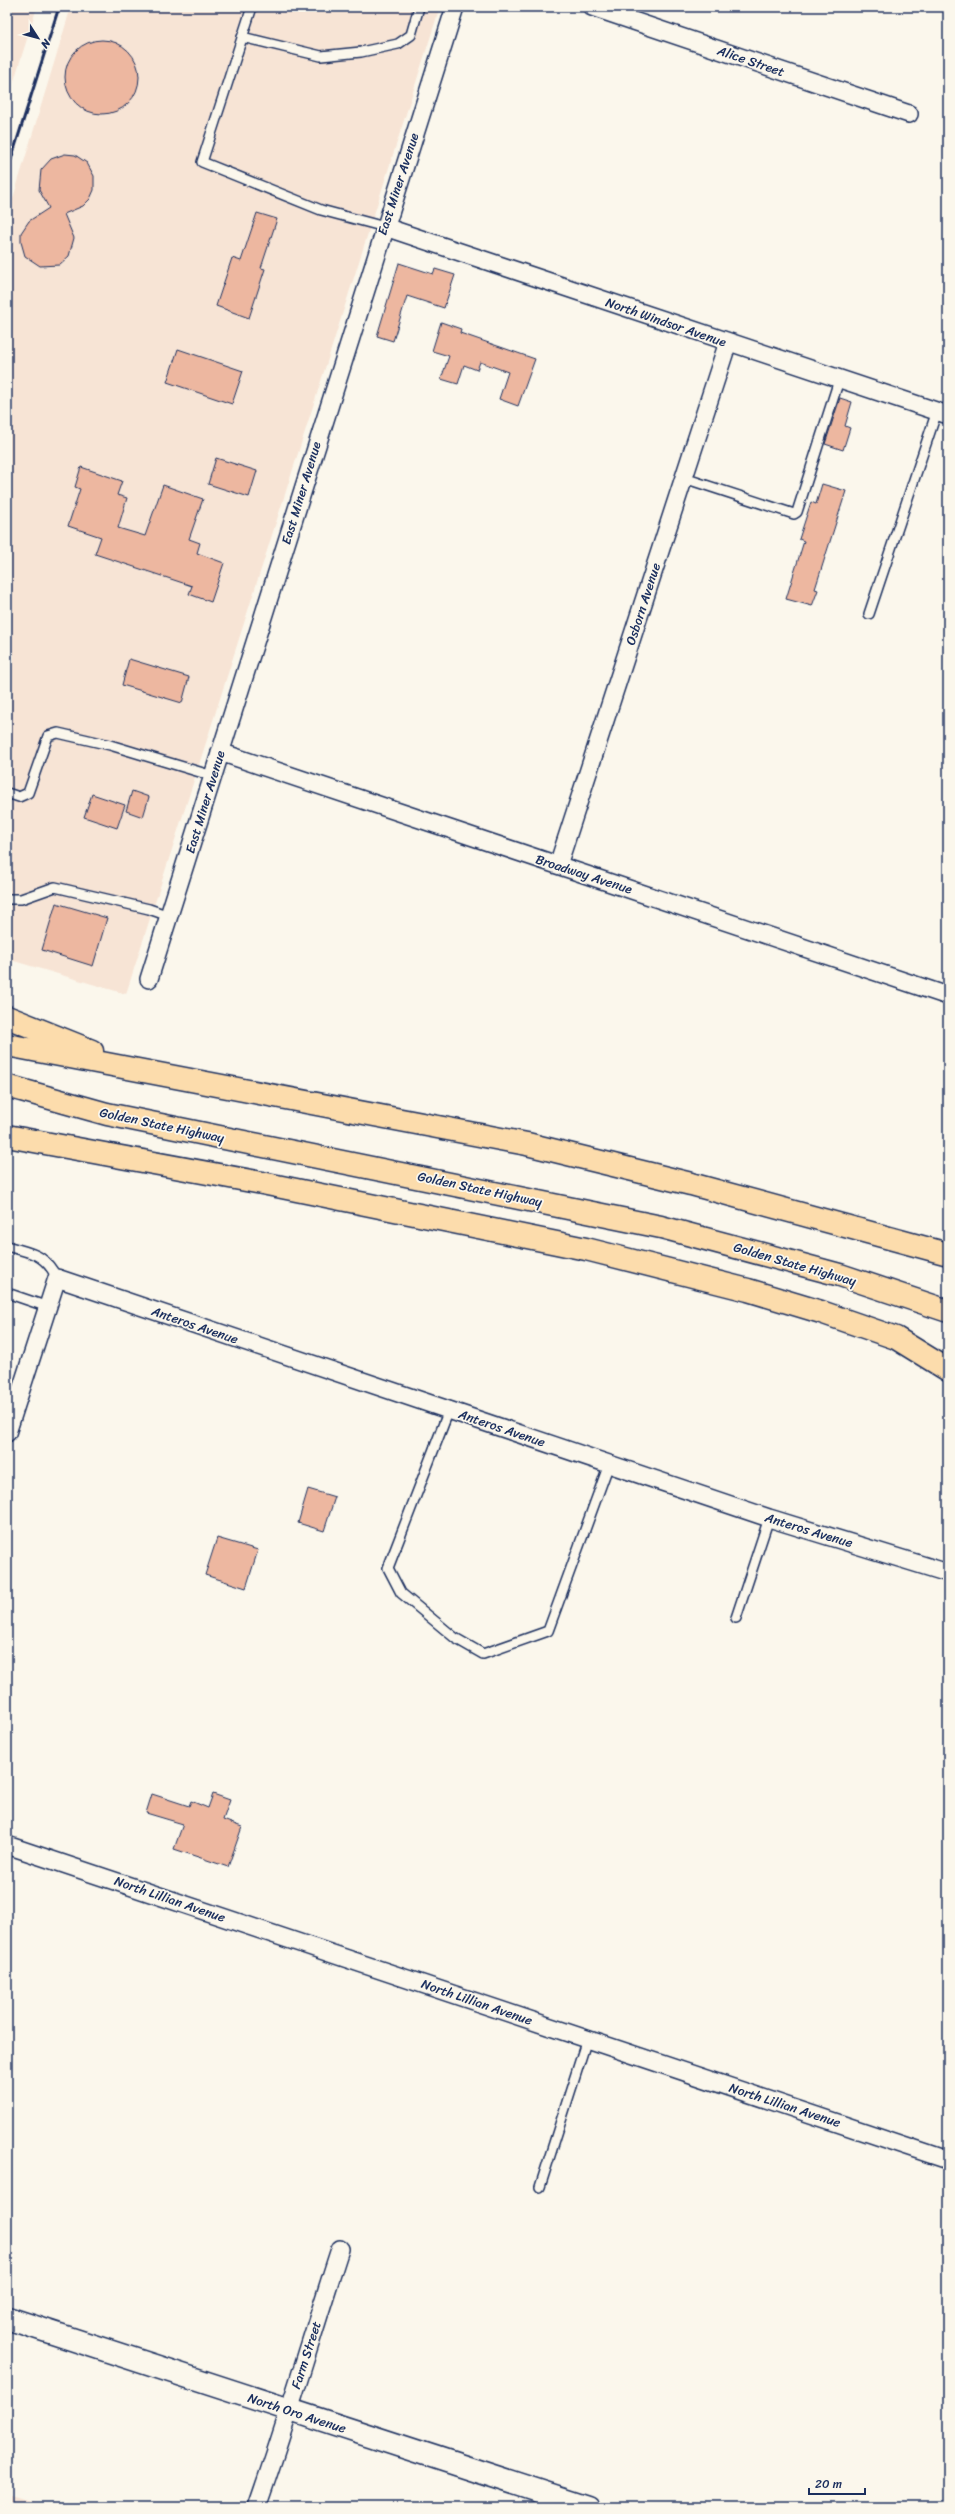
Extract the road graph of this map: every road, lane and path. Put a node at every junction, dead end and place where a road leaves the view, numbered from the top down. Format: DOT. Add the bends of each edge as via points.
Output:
graph roads {
  1 [pos="252,7"];
  2 [pos="420,7"];
  3 [pos="455,7"];
  4 [pos="592,7"];
  5 [pos="242,37"];
  6 [pos="909,114"];
  7 [pos="385,227"];
  8 [pos="728,342"];
  9 [pos="839,380"];
  10 [pos="942,413"];
  11 [pos="684,478"];
  12 [pos="869,614"];
  13 [pos="220,752"];
  14 [pos="213,776"];
  15 [pos="7,793"];
  16 [pos="558,865"];
  17 [pos="7,899"];
  18 [pos="169,916"];
  19 [pos="149,979"];
  20 [pos="948,996"];
  21 [pos="7,1018"];
  22 [pos="7,1045"];
  23 [pos="142,1071"];
  24 [pos="7,1086"];
  25 [pos="7,1136"];
  26 [pos="7,1246"];
  27 [pos="948,1254"];
  28 [pos="57,1278"];
  29 [pos="7,1293"];
  30 [pos="48,1307"];
  31 [pos="948,1311"];
  32 [pos="948,1370"];
  33 [pos="449,1410"];
  34 [pos="7,1434"];
  35 [pos="609,1464"];
  36 [pos="769,1518"];
  37 [pos="948,1573"];
  38 [pos="736,1618"];
  39 [pos="7,1845"];
  40 [pos="587,2039"];
  41 [pos="948,2160"];
  42 [pos="540,2187"];
  43 [pos="340,2249"];
  44 [pos="7,2318"];
  45 [pos="289,2411"];
  46 [pos="257,2507"];
  47 [pos="588,2507"];
  1 -- 5 [label="lane"];
  2 -- 5 [label="lane" via="411,35 398,44 361,52 321,56"];
  3 -- 7 [label="street, East Miner Avenue"];
  4 -- 6 [label="street, Alice Street"];
  5 -- 7 [label="lane" via="202,162 321,210"];
  7 -- 8 [label="street, North Windsor Avenue"];
  7 -- 13 [label="street, East Miner Avenue"];
  8 -- 9 [label="street, North Windsor Avenue"];
  8 -- 11 [label="street, Osborn Avenue"];
  9 -- 10 [label="street, North Windsor Avenue"];
  9 -- 11 [label="lane" via="797,512 794,514"];
  10 -- 12 [label="lane"];
  11 -- 16 [label="street, Osborn Avenue"];
  13 -- 14 [label="street, East Miner Avenue"];
  13 -- 16 [label="street, Broadway Avenue"];
  14 -- 15 [label="lane" via="110,745 58,733 48,736 28,793 19,797"];
  14 -- 18 [label="street, East Miner Avenue"];
  16 -- 20 [label="street, Broadway Avenue"];
  17 -- 18 [label="lane" via="21,899 55,887"];
  18 -- 19 [label="street, East Miner Avenue"];
  21 -- 23 [label="highway"];
  22 -- 23 [label="highway"];
  23 -- 27 [label="highway" via="527,1144 691,1184"];
  24 -- 31 [label="highway, Golden State Highway" via="107,1114 661,1227 840,1275"];
  25 -- 32 [label="highway" via="262,1182 586,1249 748,1290 821,1312 896,1338"];
  26 -- 28 [label="lane" via="49,1263"];
  28 -- 30 [label="street"];
  28 -- 33 [label="street, Anteros Avenue"];
  29 -- 30 [label="lane"];
  30 -- 34 [label="street"];
  33 -- 35 [label="street, Anteros Avenue"];
  33 -- 35 [label="lane" via="388,1568 401,1593 455,1638 483,1654 548,1631"];
  35 -- 36 [label="street, Anteros Avenue"];
  36 -- 37 [label="street, Anteros Avenue"];
  36 -- 38 [label="lane"];
  39 -- 40 [label="street, North Lillian Avenue"];
  40 -- 41 [label="street, North Lillian Avenue"];
  40 -- 42 [label="lane"];
  43 -- 45 [label="street, Farm Street"];
  44 -- 45 [label="street, North Oro Avenue"];
  45 -- 46 [label="street, Farm Street"];
  45 -- 47 [label="street, North Oro Avenue"];
}
